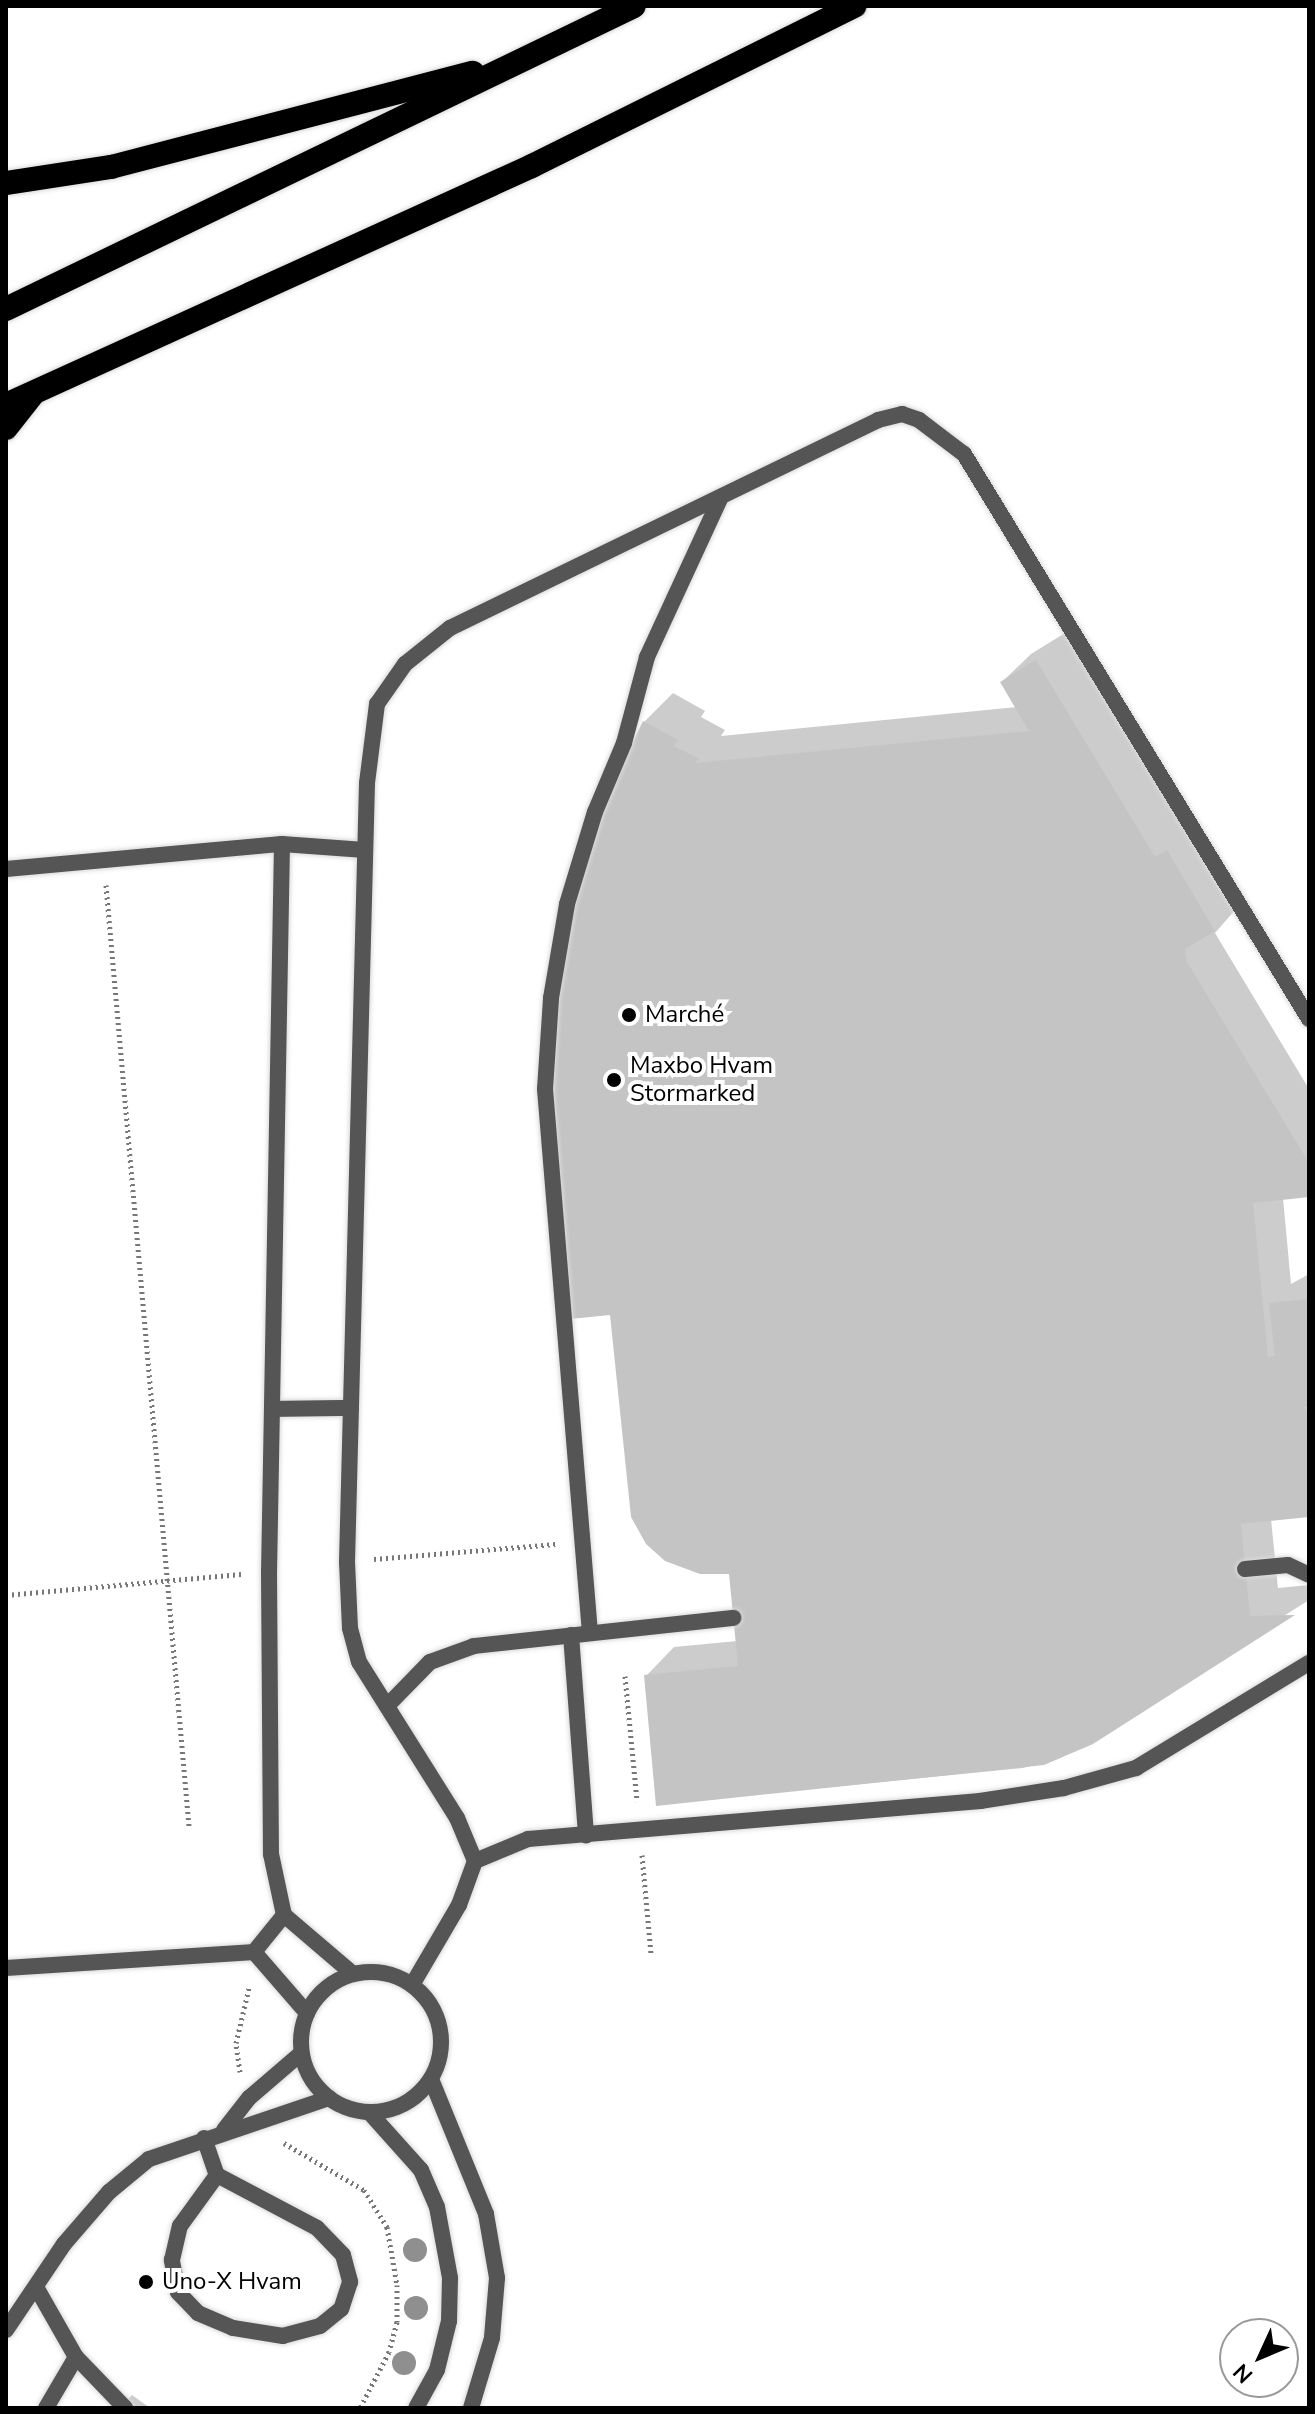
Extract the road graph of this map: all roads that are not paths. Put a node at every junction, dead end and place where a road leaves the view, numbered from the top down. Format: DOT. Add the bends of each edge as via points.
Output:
graph roads {
  1 [pos="634,6"];
  2 [pos="855,6"];
  3 [pos="533,56"];
  4 [pos="6,183"];
  5 [pos="6,309"];
  6 [pos="33,393"];
  7 [pos="6,405"];
  8 [pos="6,428"];
  9 [pos="721,497"];
  10 [pos="282,844"];
  11 [pos="365,850"];
  12 [pos="6,869"];
  13 [pos="1309,1019"];
  14 [pos="351,1408"];
  15 [pos="276,1409"];
  16 [pos="1245,1569"];
  17 [pos="1309,1575"];
  18 [pos="733,1618"];
  19 [pos="590,1633"];
  20 [pos="571,1635"];
  21 [pos="1309,1663"];
  22 [pos="387,1706"];
  23 [pos="586,1835"];
  24 [pos="475,1861"];
  25 [pos="284,1915"];
  26 [pos="254,1952"];
  27 [pos="6,1968"];
  28 [pos="353,1974"];
  29 [pos="412,1985"];
  30 [pos="307,2013"];
  31 [pos="299,2055"];
  32 [pos="431,2079"];
  33 [pos="329,2098"];
  34 [pos="369,2112"];
  35 [pos="224,2130"];
  36 [pos="204,2138"];
  37 [pos="217,2175"];
  38 [pos="36,2287"];
  39 [pos="6,2330"];
  40 [pos="76,2357"];
  41 [pos="46,2408"];
  42 [pos="125,2408"];
  43 [pos="416,2408"];
  44 [pos="471,2408"];
  1 -- 3 [label="highway"];
  2 -- 6 [label="highway" via="532,166"];
  3 -- 4 [label="highway" via="111,167"];
  3 -- 5 [label="highway"];
  6 -- 7 [label="highway"];
  6 -- 8 [label="highway"];
  9 -- 11 [label="lane" via="450,628 405,664 377,704"];
  9 -- 13 [label="lane" via="878,420 902,414 919,420 964,454"];
  9 -- 19 [label="lane" via="647,657 624,743 595,812 567,904 551,998 545,1089"];
  10 -- 11 [label="lane"];
  10 -- 12 [label="lane"];
  10 -- 15 [label="lane"];
  11 -- 14 [label="lane"];
  14 -- 15 [label="lane"];
  14 -- 22 [label="lane" via="350,1628 359,1662"];
  15 -- 25 [label="lane" via="269,1572 271,1854"];
  16 -- 17 [label="lane" via="1288,1565"];
  18 -- 19 [label="lane"];
  19 -- 20 [label="lane"];
  20 -- 22 [label="lane" via="474,1646 430,1662"];
  20 -- 23 [label="lane"];
  21 -- 23 [label="lane" via="1136,1768 1064,1788 980,1801"];
  22 -- 24 [label="lane" via="457,1818"];
  23 -- 24 [label="lane" via="528,1839"];
  24 -- 29 [label="lane" via="459,1905"];
  25 -- 26 [label="lane"];
  25 -- 28 [label="lane"];
  26 -- 27 [label="lane"];
  26 -- 30 [label="lane"];
  28 -- 29 [label="lane" via="391,1974"];
  28 -- 30 [label="lane" via="331,1984"];
  29 -- 32 [label="lane" via="439,2023 440,2053"];
  30 -- 31 [label="lane"];
  31 -- 33 [label="lane"];
  31 -- 35 [label="lane" via="249,2098"];
  32 -- 34 [label="lane" via="404,2103"];
  32 -- 44 [label="lane" via="486,2214 497,2278 492,2338"];
  33 -- 34 [label="lane"];
  33 -- 35 [label="lane" via="264,2122"];
  34 -- 43 [label="lane" via="421,2170 437,2207 450,2278 449,2321 437,2370"];
  35 -- 36 [label="lane"];
  36 -- 37 [label="lane"];
  36 -- 38 [label="lane" via="149,2159 109,2192"];
  37 -- 37 [label="lane" via="317,2228 343,2255 350,2282 341,2309 320,2326 283,2336 233,2328 198,2313 178,2292 172,2260 180,2226"];
  38 -- 39 [label="lane"];
  38 -- 40 [label="lane"];
  40 -- 41 [label="lane"];
  40 -- 42 [label="lane"];
}
